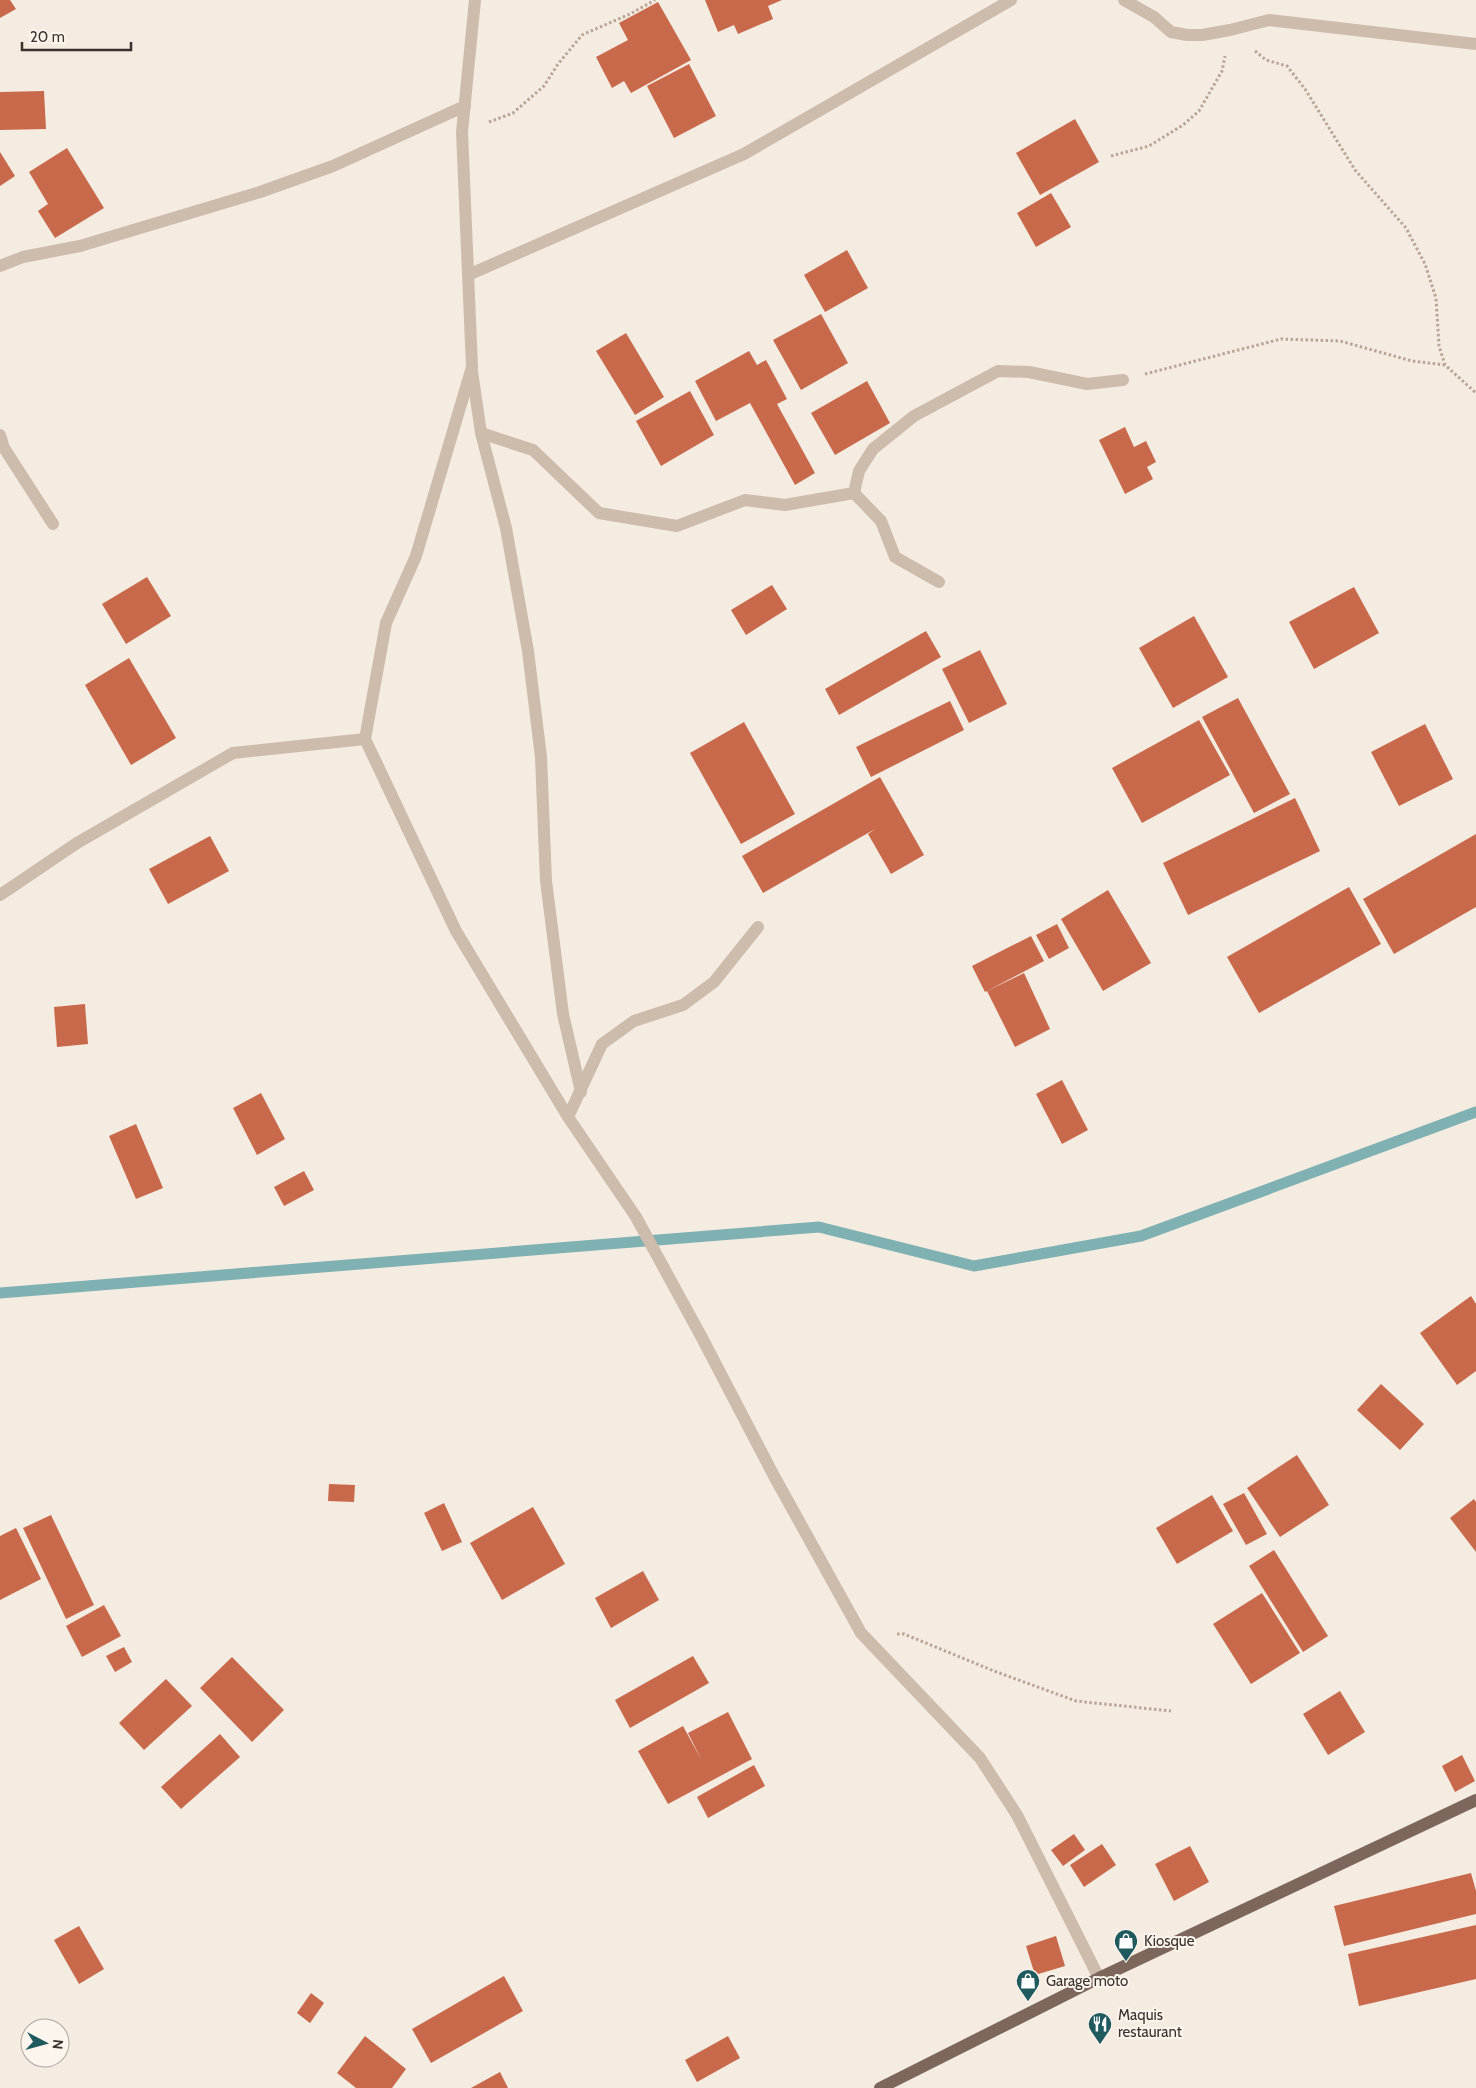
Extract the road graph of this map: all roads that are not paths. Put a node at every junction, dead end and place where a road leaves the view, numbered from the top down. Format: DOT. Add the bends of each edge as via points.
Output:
graph roads {
  1 [pos="475,0"];
  2 [pos="1011,0"];
  3 [pos="1124,0"];
  4 [pos="1476,44"];
  5 [pos="464,106"];
  6 [pos="0,266"];
  7 [pos="468,275"];
  8 [pos="472,367"];
  9 [pos="1123,380"];
  10 [pos="481,434"];
  11 [pos="0,435"];
  12 [pos="854,492"];
  13 [pos="53,524"];
  14 [pos="939,582"];
  15 [pos="365,739"];
  16 [pos="0,895"];
  17 [pos="758,927"];
  18 [pos="581,1092"];
  19 [pos="568,1117"];
  20 [pos="1476,1800"];
  21 [pos="1099,1978"];
  22 [pos="880,2088"];
  1 -- 5 [label="street"];
  2 -- 7 [label="street" via="744,154"];
  3 -- 4 [label="street" via="1154,17 1171,32 1187,35 1230,30 1269,20"];
  5 -- 6 [label="street" via="334,166 260,192 80,246 23,257"];
  5 -- 7 [label="street" via="462,132"];
  7 -- 8 [label="street"];
  8 -- 10 [label="street"];
  8 -- 15 [label="street" via="416,556 386,623"];
  9 -- 12 [label="street" via="1087,384 1029,372 998,371 914,416 873,449 860,471"];
  10 -- 12 [label="street" via="533,450 599,513 676,526 745,500 785,505"];
  10 -- 18 [label="street" via="506,528 528,651 541,757 546,882 563,1014"];
  11 -- 13 [label="street" via="4,448"];
  12 -- 14 [label="street" via="881,521 895,557"];
  15 -- 16 [label="street" via="233,753 77,843"];
  15 -- 19 [label="street" via="456,931"];
  17 -- 18 [label="street" via="714,982 683,1004 634,1021 602,1044"];
  18 -- 19 [label="street"];
  19 -- 21 [label="street" via="636,1218 862,1634 980,1758 1017,1815"];
  20 -- 21 [label="main road"];
  21 -- 22 [label="main road"];
}
